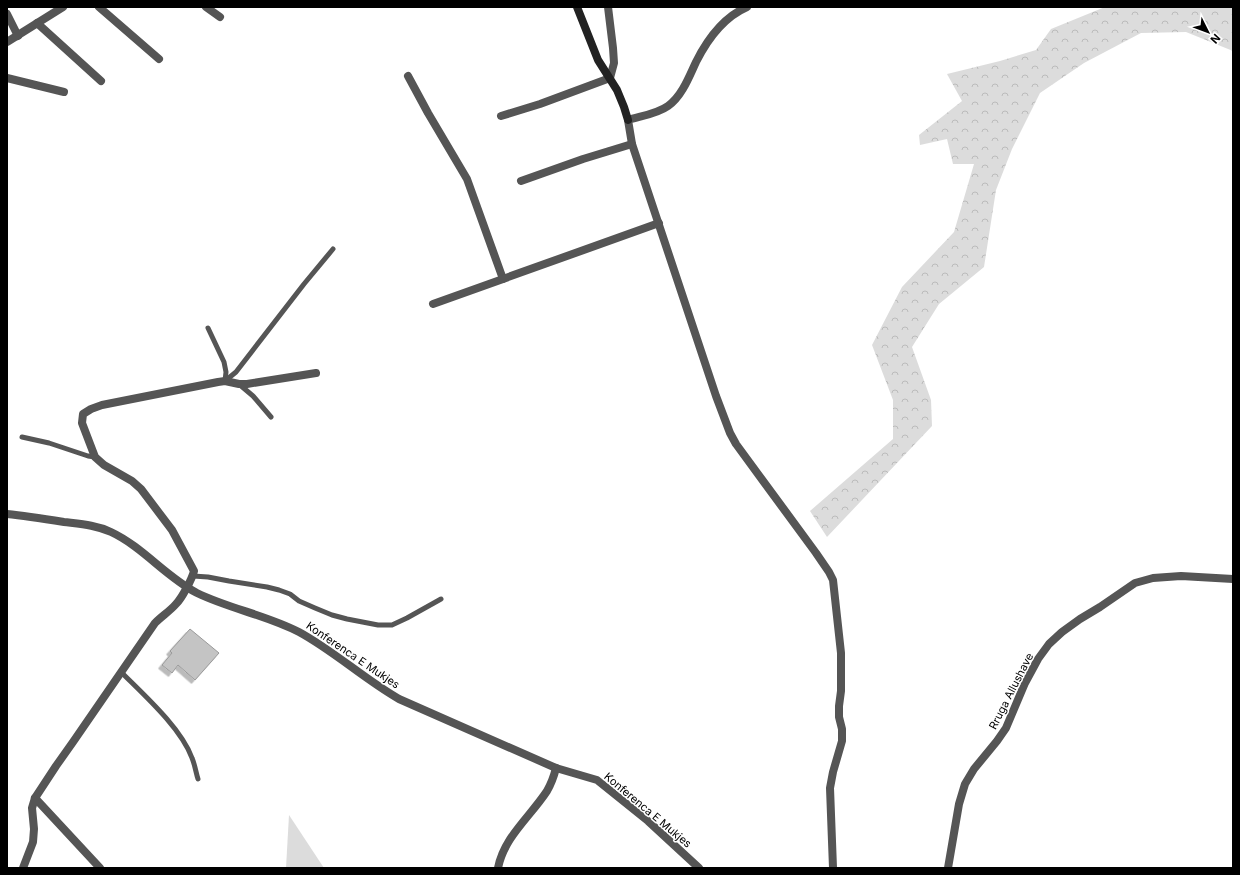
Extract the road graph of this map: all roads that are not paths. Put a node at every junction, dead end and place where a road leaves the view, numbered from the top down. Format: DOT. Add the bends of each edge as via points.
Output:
graph roads {
  1 [pos="64,7"];
  2 [pos="99,7"];
  3 [pos="206,7"];
  4 [pos="577,7"];
  5 [pos="608,7"];
  6 [pos="747,7"];
  7 [pos="7,14"];
  8 [pos="220,17"];
  9 [pos="37,23"];
  10 [pos="18,36"];
  11 [pos="7,42"];
  12 [pos="159,59"];
  13 [pos="408,76"];
  14 [pos="7,78"];
  15 [pos="610,78"];
  16 [pos="101,81"];
  17 [pos="64,92"];
  18 [pos="501,116"];
  19 [pos="628,120"];
  20 [pos="632,144"];
  21 [pos="521,181"];
  22 [pos="658,223"];
  23 [pos="333,249"];
  24 [pos="503,279"];
  25 [pos="433,304"];
  26 [pos="208,328"];
  27 [pos="316,373"];
  28 [pos="225,381"];
  29 [pos="239,384"];
  30 [pos="271,417"];
  31 [pos="22,437"];
  32 [pos="95,457"];
  33 [pos="7,514"];
  34 [pos="193,576"];
  35 [pos="1233,579"];
  36 [pos="186,587"];
  37 [pos="441,599"];
  38 [pos="121,672"];
  39 [pos="556,768"];
  40 [pos="198,780"];
  41 [pos="35,798"];
  42 [pos="693,866"];
  43 [pos="23,868"];
  44 [pos="100,868"];
  45 [pos="498,868"];
  46 [pos="833,868"];
  47 [pos="948,868"];
  1 -- 9 [label="street"];
  2 -- 12 [label="street"];
  3 -- 8 [label="street"];
  4 -- 15 [label="street" via="598,60"];
  5 -- 15 [label="street" via="614,56"];
  6 -- 19 [label="street" via="732,15 714,33 682,90 669,105"];
  7 -- 10 [label="street"];
  9 -- 10 [label="street"];
  9 -- 16 [label="street"];
  10 -- 11 [label="street"];
  13 -- 24 [label="street" via="467,179"];
  14 -- 17 [label="street"];
  15 -- 18 [label="street"];
  15 -- 19 [label="street"];
  19 -- 20 [label="street"];
  20 -- 21 [label="street"];
  20 -- 22 [label="street"];
  22 -- 24 [label="street"];
  22 -- 46 [label="street" via="730,433 833,580 841,653 839,717 842,741 830,788"];
  23 -- 28 [label="lane" via="236,372"];
  24 -- 25 [label="street"];
  26 -- 28 [label="lane" via="224,362"];
  27 -- 29 [label="street"];
  28 -- 29 [label="street"];
  28 -- 32 [label="street" via="91,409 83,414 82,423"];
  29 -- 30 [label="lane"];
  31 -- 32 [label="lane" via="49,442"];
  32 -- 34 [label="street" via="132,481 150,500 179,542 194,571"];
  33 -- 36 [label="street, Konferenca E Mukjes" via="98,527 133,545"];
  34 -- 36 [label="street"];
  34 -- 37 [label="lane" via="208,576 229,582 273,588 332,615 378,625 392,625"];
  35 -- 47 [label="street, Rruga Allushave" via="1181,576 1153,578 1135,583 1080,619 1049,644 1025,683 1006,728 965,784"];
  36 -- 38 [label="street" via="182,597 155,623"];
  36 -- 39 [label="street, Konferenca E Mukjes" via="212,600 292,629 332,652 381,689 399,699"];
  38 -- 40 [label="lane" via="174,728 192,758"];
  38 -- 41 [label="street"];
  39 -- 42 [label="street, Konferenca E Mukjes" via="597,780 648,822"];
  39 -- 45 [label="street" via="547,790 505,846"];
  41 -- 43 [label="street" via="32,808 33,842"];
  41 -- 44 [label="street"];
}
